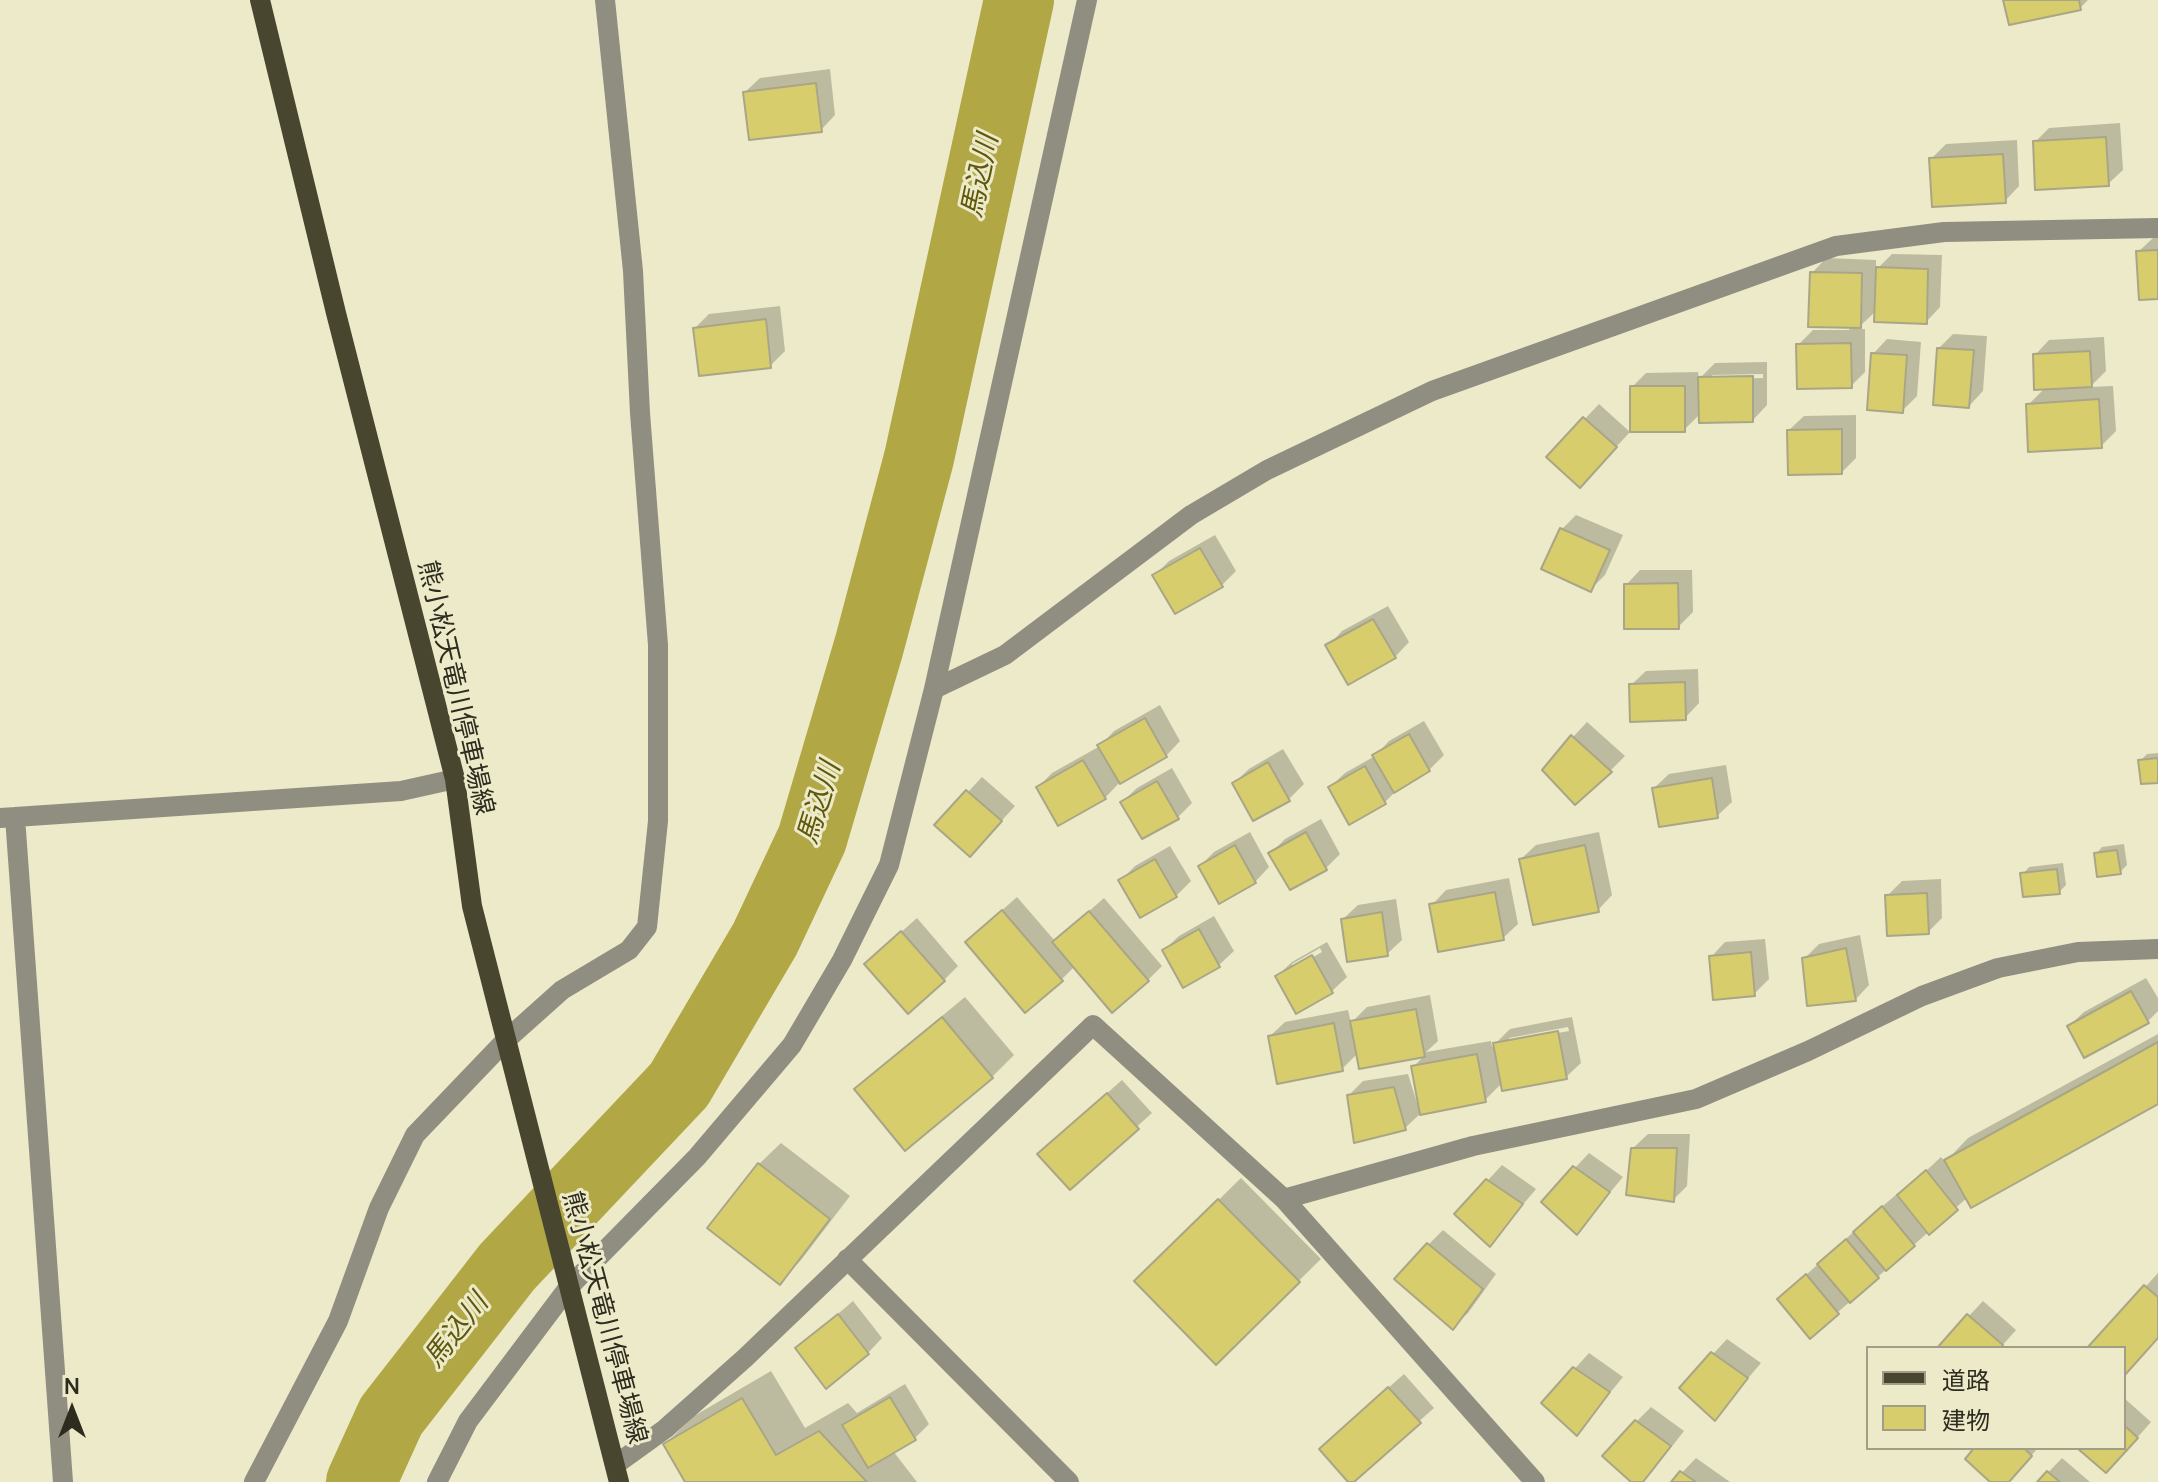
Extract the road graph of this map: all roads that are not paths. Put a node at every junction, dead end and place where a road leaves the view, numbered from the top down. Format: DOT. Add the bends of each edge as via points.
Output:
graph roads {
  1 [pos="260,0"];
  2 [pos="605,0"];
  3 [pos="1087,0"];
  4 [pos="2158,228"];
  5 [pos="934,689"];
  6 [pos="455,779"];
  7 [pos="7,818"];
  8 [pos="2158,949"];
  9 [pos="508,1049"];
  10 [pos="1284,1199"];
  11 [pos="847,1259"];
  12 [pos="568,1288"];
  13 [pos="617,1473"];
  14 [pos="63,1482"];
  15 [pos="254,1482"];
  16 [pos="437,1482"];
  17 [pos="1069,1482"];
  18 [pos="1535,1482"];
  1 -- 6 [label="main road, 熊小松天竜川停車場線"];
  2 -- 9 [label="street" via="633,271 658,645 656,836 647,927 629,950 562,990"];
  3 -- 5 [label="street"];
  4 -- 5 [label="street" via="1944,232 1836,246 1432,391 1216,500 1005,655"];
  5 -- 12 [label="street" via="889,865 792,1045 697,1157"];
  6 -- 7 [label="street" via="401,791"];
  6 -- 9 [label="main road, 熊小松天竜川停車場線" via="472,906"];
  7 -- 14 [label="street"];
  8 -- 10 [label="street" via="2078,952 1998,968 1922,996 1696,1099 1473,1146"];
  9 -- 12 [label="main road, 熊小松天竜川停車場線"];
  9 -- 15 [label="street" via="415,1135 379,1208 338,1321"];
  10 -- 11 [label="street" via="1093,1025"];
  10 -- 18 [label="street"];
  11 -- 13 [label="street"];
  11 -- 17 [label="street"];
  12 -- 13 [label="main road, 熊小松天竜川停車場線"];
  12 -- 16 [label="street" via="468,1421"];
}
